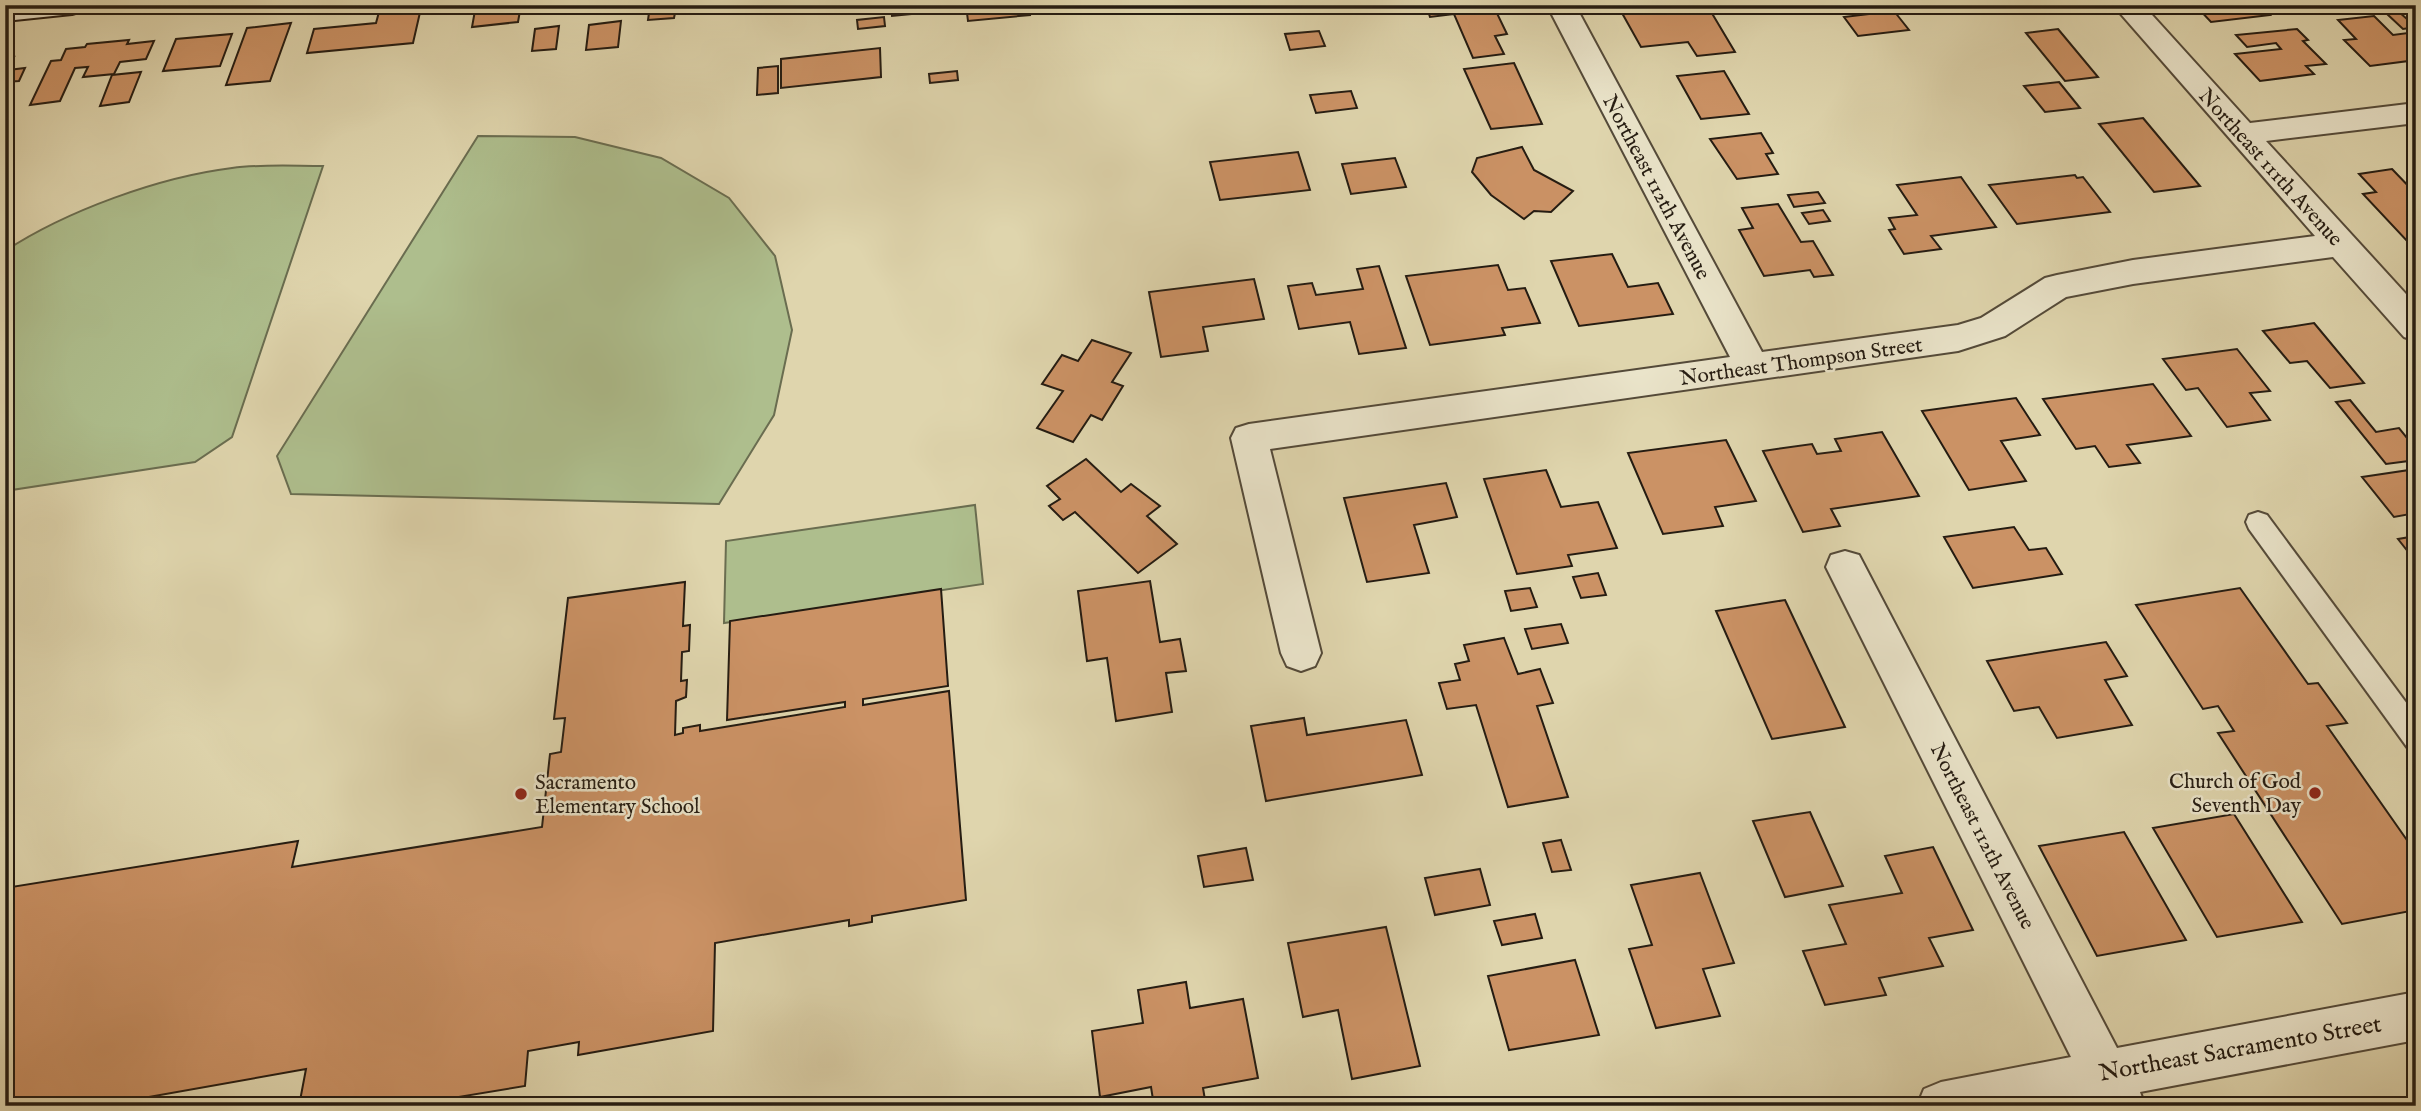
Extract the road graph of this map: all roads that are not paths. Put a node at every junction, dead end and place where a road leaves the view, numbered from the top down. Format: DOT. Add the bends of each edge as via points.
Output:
graph roads {
  1 [pos="72,5"];
  2 [pos="1561,5"];
  3 [pos="2127,5"];
  4 [pos="5,12"];
  5 [pos="2416,113"];
  6 [pos="2241,134"];
  7 [pos="2340,244"];
  8 [pos="2416,328"];
  9 [pos="1753,368"];
  10 [pos="2258,522"];
  11 [pos="1845,567"];
  12 [pos="1301,653"];
  13 [pos="2416,737"];
  14 [pos="2416,1016"];
  15 [pos="2113,1090"];
  16 [pos="1941,1106"];
  1 -- 4 [label="street"];
  2 -- 9 [label="street, Northeast 112th Avenue"];
  3 -- 6 [label="street, Northeast 111th Avenue"];
  5 -- 6 [label="street"];
  6 -- 7 [label="street, Northeast 111th Avenue"];
  7 -- 8 [label="street, Northeast 111th Avenue"];
  7 -- 9 [label="street, Northeast Thompson Street" via="2096,277 2057,287 1993,327 1958,338"];
  9 -- 12 [label="street, Northeast Thompson Street" via="1248,438"];
  10 -- 13 [label="lane"];
  11 -- 15 [label="street, Northeast 112th Avenue"];
  14 -- 15 [label="street, Northeast Sacramento Street"];
  15 -- 16 [label="street, Northeast Sacramento Street"];
}
